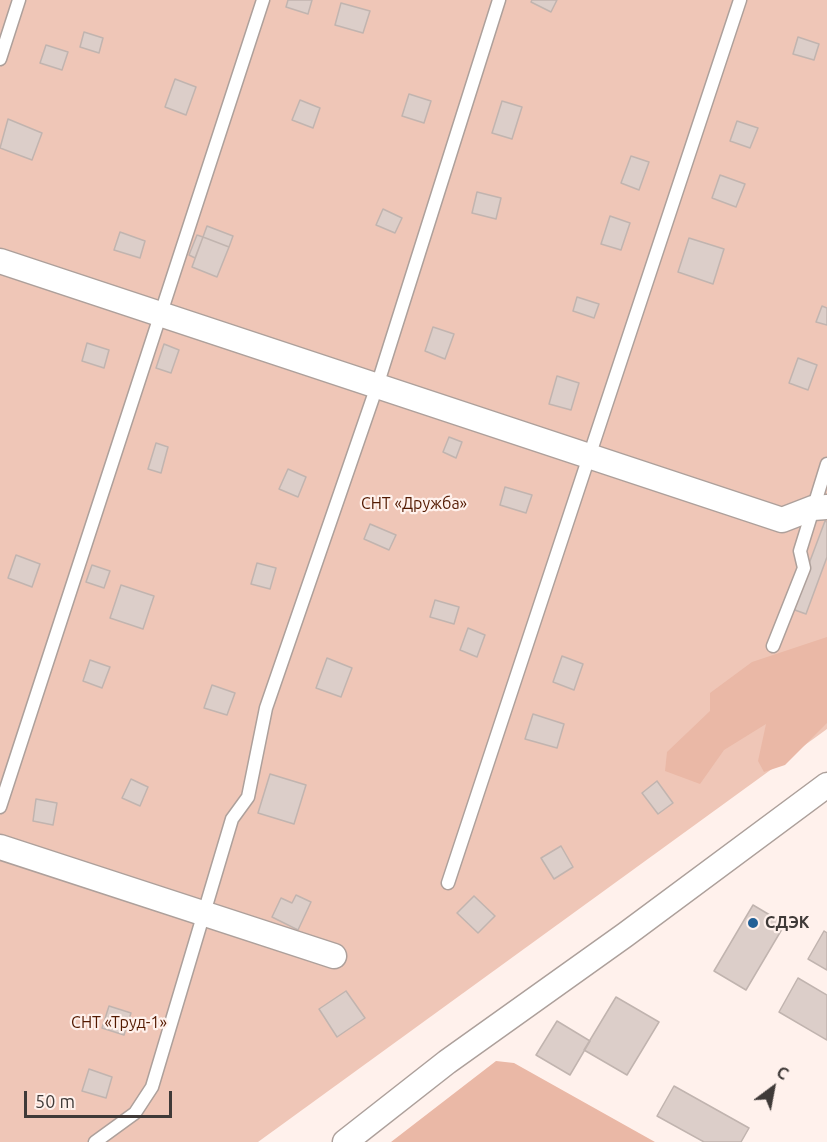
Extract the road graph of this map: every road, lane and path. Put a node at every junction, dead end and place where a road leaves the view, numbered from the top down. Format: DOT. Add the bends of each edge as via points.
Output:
graph roads {
  1 [pos="19,0"];
  2 [pos="263,0"];
  3 [pos="499,0"];
  4 [pos="740,0"];
  5 [pos="0,59"];
  6 [pos="0,261"];
  7 [pos="161,314"];
  8 [pos="377,386"];
  9 [pos="589,456"];
  10 [pos="827,464"];
  11 [pos="820,508"];
  12 [pos="773,646"];
  13 [pos="827,785"];
  14 [pos="0,807"];
  15 [pos="0,847"];
  16 [pos="448,882"];
  17 [pos="206,914"];
  18 [pos="334,956"];
  19 [pos="95,1142"];
  20 [pos="345,1142"];
  1 -- 5 [label="lane"];
  2 -- 7 [label="lane"];
  3 -- 8 [label="lane"];
  4 -- 9 [label="lane"];
  6 -- 7 [label="street"];
  7 -- 8 [label="street"];
  7 -- 14 [label="lane"];
  8 -- 9 [label="street"];
  8 -- 17 [label="lane" via="266,708 248,797 232,819"];
  9 -- 11 [label="street" via="782,520"];
  9 -- 16 [label="lane"];
  10 -- 11 [label="lane"];
  11 -- 12 [label="lane" via="800,551 804,568"];
  13 -- 20 [label="street" via="447,1062"];
  15 -- 17 [label="street"];
  17 -- 18 [label="street"];
  17 -- 19 [label="lane" via="152,1087 135,1113"];
}
